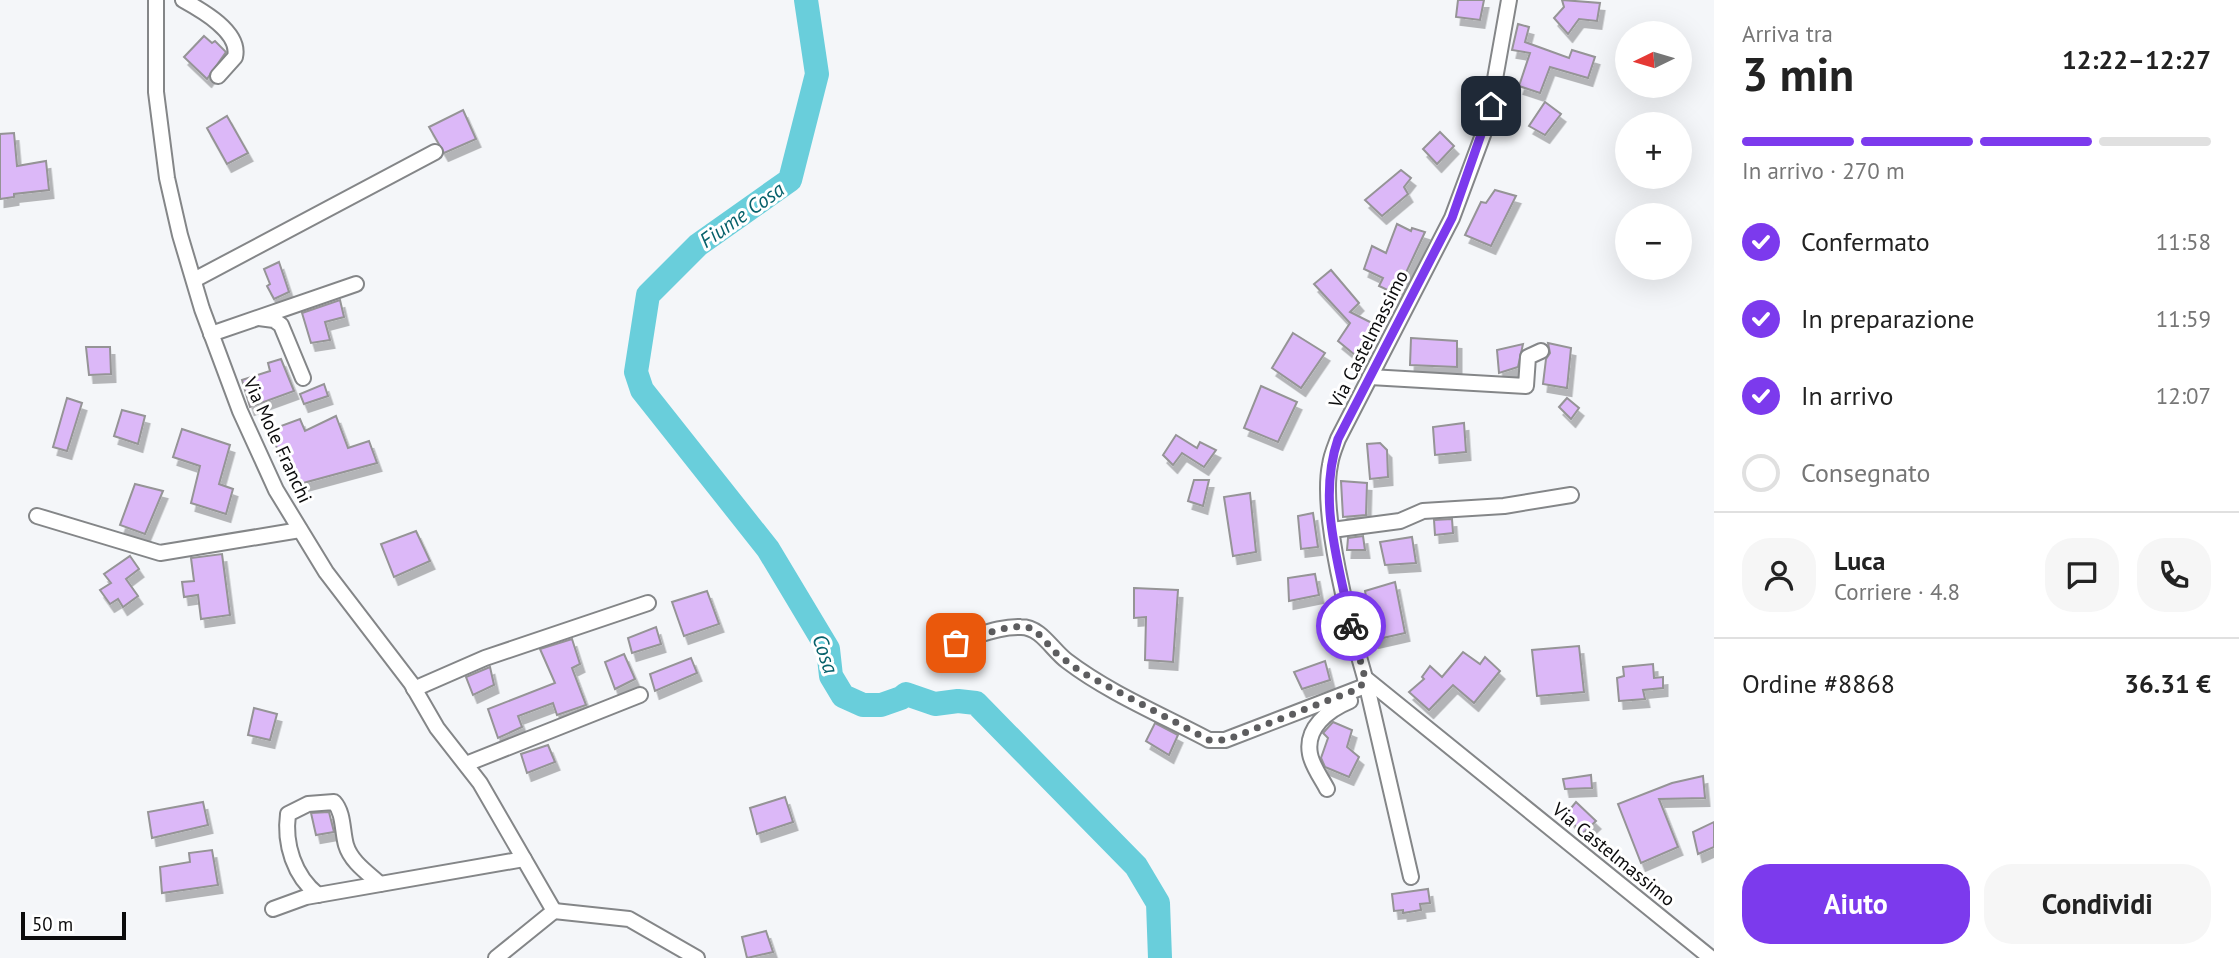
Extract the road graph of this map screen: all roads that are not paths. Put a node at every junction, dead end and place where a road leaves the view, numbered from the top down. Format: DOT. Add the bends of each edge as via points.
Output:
graph roads {
  1 [pos="156,0"];
  2 [pos="183,0"];
  3 [pos="1508,0"];
  4 [pos="218,76"];
  5 [pos="435,152"];
  6 [pos="194,280"];
  7 [pos="356,284"];
  8 [pos="257,318"];
  9 [pos="211,334"];
  10 [pos="1541,351"];
  11 [pos="1370,377"];
  12 [pos="303,378"];
  13 [pos="1571,495"];
  14 [pos="37,516"];
  15 [pos="300,530"];
  16 [pos="1332,530"];
  17 [pos="648,603"];
  18 [pos="936,644"];
  19 [pos="1362,683"];
  20 [pos="414,689"];
  21 [pos="640,695"];
  22 [pos="466,764"];
  23 [pos="1327,789"];
  24 [pos="524,859"];
  25 [pos="1411,877"];
  26 [pos="380,884"];
  27 [pos="318,895"];
  28 [pos="273,909"];
  29 [pos="554,911"];
  30 [pos="496,958"];
  31 [pos="697,958"];
  32 [pos="1711,958"];
  1 -- 6 [label="street, Via Mole Franchi" via="159,131 177,224"];
  2 -- 4 [label="street" via="217,22 234,44 235,57"];
  3 -- 11 [label="street, Via Castelmassimo" via="1499,69 1483,136 1452,218"];
  5 -- 6 [label="street"];
  6 -- 9 [label="street, Via Mole Franchi"];
  7 -- 8 [label="street"];
  8 -- 9 [label="street"];
  8 -- 12 [label="street" via="281,325"];
  9 -- 15 [label="street, Via Mole Franchi" via="270,479"];
  10 -- 11 [label="street" via="1528,357 1525,386"];
  11 -- 16 [label="street, Via Castelmassimo" via="1330,464"];
  13 -- 16 [label="street" via="1423,511 1400,521"];
  14 -- 15 [label="street" via="160,553"];
  15 -- 20 [label="street, Via Mole Franchi"];
  16 -- 19 [label="street, Via Castelmassimo"];
  17 -- 20 [label="street" via="485,659"];
  18 -- 19 [label="street" via="956,643 1001,629 1034,629 1081,672 1209,740 1226,740"];
  19 -- 23 [label="street" via="1356,698 1333,708 1310,739 1310,755"];
  19 -- 25 [label="street"];
  19 -- 32 [label="street, Via Castelmassimo"];
  20 -- 22 [label="street, Via Mole Franchi"];
  21 -- 22 [label="street"];
  22 -- 24 [label="street, Via Mole Franchi"];
  24 -- 26 [label="street"];
  24 -- 29 [label="street, Via Mole Franchi"];
  26 -- 27 [label="street"];
  26 -- 27 [label="street" via="347,849 334,802 308,804 288,814 289,846 305,885"];
  27 -- 28 [label="street"];
  29 -- 30 [label="street"];
  29 -- 31 [label="street" via="629,919"];
}
